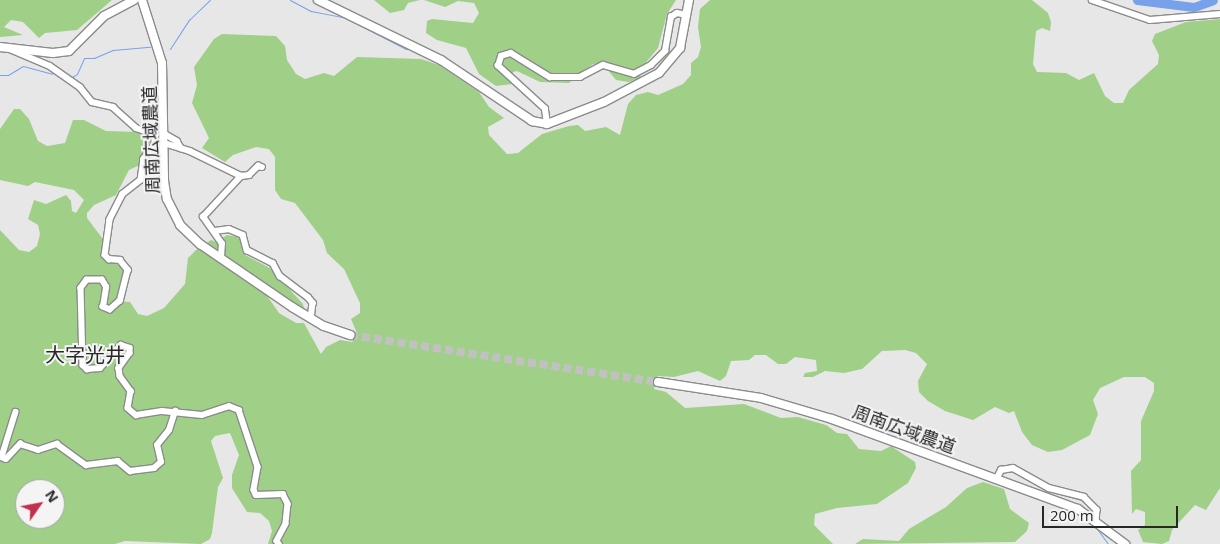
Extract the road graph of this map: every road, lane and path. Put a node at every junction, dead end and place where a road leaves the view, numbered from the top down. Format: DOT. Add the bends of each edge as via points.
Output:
graph roads {
  1 [pos="134,0"];
  2 [pos="142,0"];
  3 [pos="318,0"];
  4 [pos="689,0"];
  5 [pos="1092,0"];
  6 [pos="1220,14"];
  7 [pos="688,15"];
  8 [pos="0,47"];
  9 [pos="10,49"];
  10 [pos="547,124"];
  11 [pos="159,135"];
  12 [pos="167,144"];
  13 [pos="180,148"];
  14 [pos="262,167"];
  15 [pos="241,176"];
  16 [pos="215,231"];
  17 [pos="221,257"];
  18 [pos="311,319"];
  19 [pos="350,335"];
  20 [pos="658,382"];
  21 [pos="175,411"];
  22 [pos="16,412"];
  23 [pos="997,478"];
  24 [pos="1096,522"];
  25 [pos="279,544"];
  26 [pos="1125,544"];
  1 -- 9 [label="street" via="104,16 69,50 60,53"];
  2 -- 11 [label="street, 周南広域農道" via="162,63"];
  3 -- 10 [label="street" via="441,60 532,121"];
  4 -- 7 [label="street"];
  5 -- 6 [label="street" via="1150,20"];
  7 -- 10 [label="street" via="680,48 659,73 604,102"];
  7 -- 10 [label="street" via="677,13 671,17 665,51 651,65 634,74 602,64 580,77 550,77 511,53 501,56 498,66 545,109"];
  8 -- 9 [label="street"];
  9 -- 11 [label="street" via="50,66 80,87 92,102 113,107 136,128"];
  11 -- 13 [label="street" via="177,141"];
  11 -- 17 [label="street, 周南広域農道" via="164,181 173,214 191,236"];
  11 -- 21 [label="street" via="156,145 144,159 141,180 123,194 110,220 105,255 109,259 120,260 128,270 120,302 110,310 103,307 106,287 102,280 87,280 80,288 80,356 83,365 94,370 126,344 130,353 119,368 120,376 131,391 128,408 132,414"];
  12 -- 13 [label="street"];
  13 -- 15 [label="street"];
  14 -- 15 [label="street" via="256,167 250,175"];
  15 -- 16 [label="street" via="203,217"];
  16 -- 17 [label="street" via="222,244"];
  16 -- 18 [label="street" via="229,230 243,235 247,250 272,263 280,276 308,297 312,303"];
  17 -- 18 [label="street, 周南広域農道"];
  18 -- 19 [label="street, 周南広域農道"];
  20 -- 23 [label="street, 周南広域農道" via="782,403"];
  21 -- 22 [label="street" via="169,430 157,445 161,462 154,468 130,471 118,461 86,465 57,444 38,450 20,444 6,459 2,457"];
  21 -- 25 [label="street" via="202,415 229,406 239,410 258,467 256,495 283,494 288,504"];
  23 -- 24 [label="street, 周南広域農道" via="1078,509"];
  23 -- 24 [label="street" via="1002,470 1012,468 1049,488 1084,497 1097,510"];
  24 -- 26 [label="street, 周南広域農道"];
}
